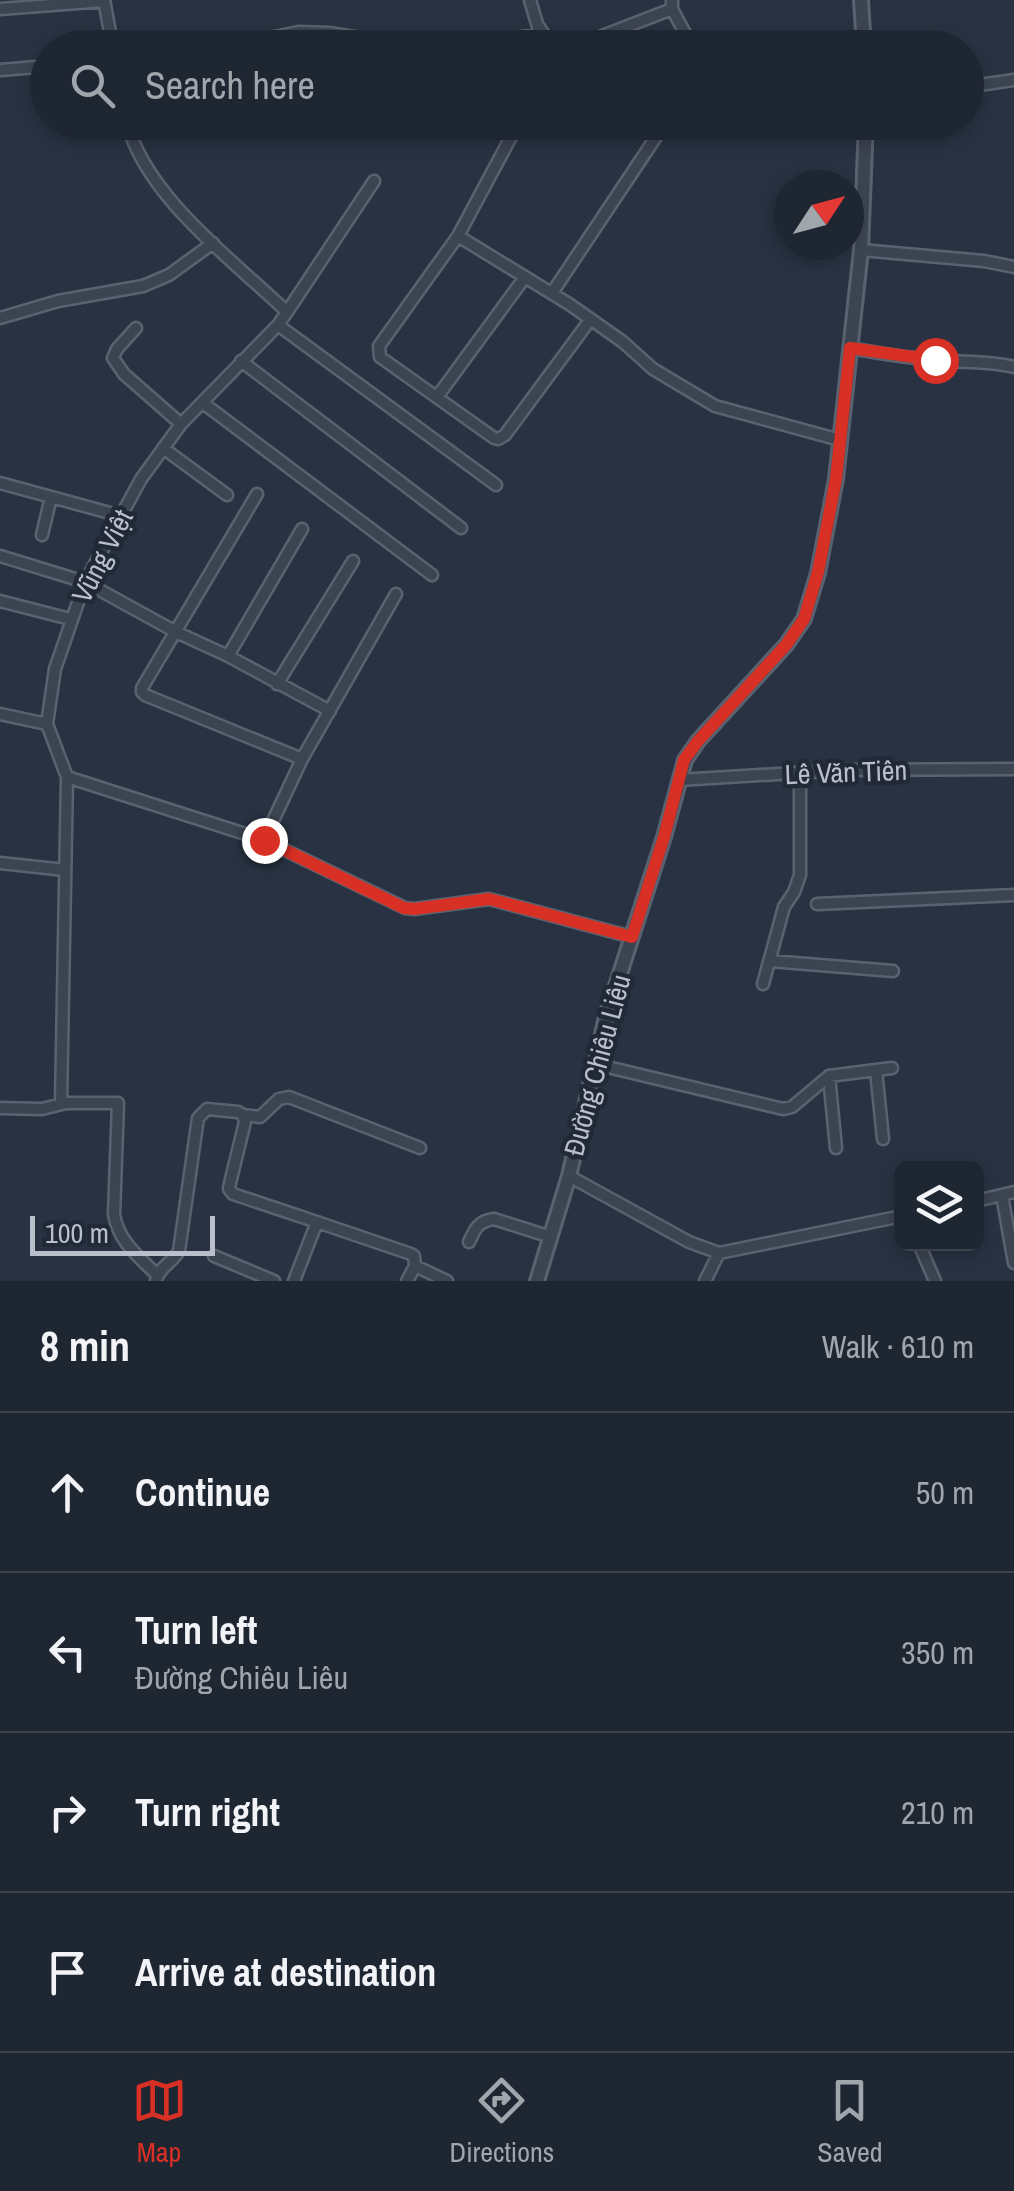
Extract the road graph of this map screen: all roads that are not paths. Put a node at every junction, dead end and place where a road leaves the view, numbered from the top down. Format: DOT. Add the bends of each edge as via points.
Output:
graph roads {
  1 [pos="104,0"];
  2 [pos="530,0"];
  3 [pos="861,0"];
  4 [pos="14,4"];
  5 [pos="672,4"];
  6 [pos="0,9"];
  7 [pos="110,30"];
  8 [pos="537,30"];
  9 [pos="613,30"];
  10 [pos="684,30"];
  11 [pos="863,30"];
  12 [pos="30,68"];
  13 [pos="0,70"];
  14 [pos="1014,80"];
  15 [pos="984,84"];
  16 [pos="131,140"];
  17 [pos="509,140"];
  18 [pos="654,140"];
  19 [pos="865,140"];
  20 [pos="374,182"];
  21 [pos="864,186"];
  22 [pos="458,236"];
  23 [pos="213,243"];
  24 [pos="864,250"];
  25 [pos="861,260"];
  26 [pos="1014,266"];
  27 [pos="525,277"];
  28 [pos="552,293"];
  29 [pos="288,312"];
  30 [pos="0,318"];
  31 [pos="590,320"];
  32 [pos="278,325"];
  33 [pos="136,328"];
  34 [pos="850,348"];
  35 [pos="241,362"];
  36 [pos="1014,367"];
  37 [pos="437,397"];
  38 [pos="203,403"];
  39 [pos="181,424"];
  40 [pos="840,440"];
  41 [pos="162,448"];
  42 [pos="0,482"];
  43 [pos="496,484"];
  44 [pos="258,494"];
  45 [pos="228,495"];
  46 [pos="51,497"];
  47 [pos="121,516"];
  48 [pos="462,528"];
  49 [pos="302,529"];
  50 [pos="42,535"];
  51 [pos="0,556"];
  52 [pos="353,561"];
  53 [pos="432,575"];
  54 [pos="85,582"];
  55 [pos="396,594"];
  56 [pos="0,602"];
  57 [pos="70,620"];
  58 [pos="176,632"];
  59 [pos="228,656"];
  60 [pos="277,684"];
  61 [pos="330,711"];
  62 [pos="0,714"];
  63 [pos="48,724"];
  64 [pos="302,759"];
  65 [pos="1014,769"];
  66 [pos="800,772"];
  67 [pos="66,777"];
  68 [pos="679,780"];
  69 [pos="264,840"];
  70 [pos="0,863"];
  71 [pos="65,870"];
  72 [pos="1014,895"];
  73 [pos="817,904"];
  74 [pos="632,937"];
  75 [pos="770,962"];
  76 [pos="893,971"];
  77 [pos="763,984"];
  78 [pos="595,1064"];
  79 [pos="892,1068"];
  80 [pos="876,1070"];
  81 [pos="829,1076"];
  82 [pos="61,1104"];
  83 [pos="0,1108"];
  84 [pos="243,1115"];
  85 [pos="883,1139"];
  86 [pos="420,1148"];
  87 [pos="836,1148"];
  88 [pos="569,1176"];
  89 [pos="1008,1193"];
  90 [pos="894,1218"];
  91 [pos="317,1222"];
  92 [pos="551,1236"];
  93 [pos="469,1242"];
  94 [pos="923,1251"];
  95 [pos="719,1253"];
  96 [pos="214,1256"];
  97 [pos="1014,1262"];
  98 [pos="414,1266"];
  99 [pos="156,1278"];
  100 [pos="274,1281"];
  101 [pos="294,1281"];
  102 [pos="407,1281"];
  103 [pos="447,1281"];
  104 [pos="537,1281"];
  105 [pos="705,1281"];
  106 [pos="935,1281"];
  1 -- 4 [label="street"];
  1 -- 7 [label="street"];
  2 -- 8 [label="street"];
  3 -- 11 [label="street"];
  4 -- 6 [label="street"];
  5 -- 9 [label="street"];
  5 -- 10 [label="street"];
  12 -- 13 [label="street"];
  14 -- 15 [label="street"];
  16 -- 23 [label="street" via="168,196"];
  17 -- 22 [label="street"];
  18 -- 28 [label="street"];
  19 -- 21 [label="street, Đường Chiêu Liêu"];
  20 -- 29 [label="street, Vũng Việt"];
  22 -- 27 [label="street"];
  22 -- 37 [label="street" via="379,346 380,357"];
  23 -- 29 [label="street"];
  23 -- 30 [label="street" via="158,281"];
  24 -- 26 [label="street"];
  25 -- 34 [label="street, Đường Chiêu Liêu"];
  27 -- 28 [label="street"];
  27 -- 37 [label="street"];
  28 -- 31 [label="street"];
  29 -- 32 [label="street, Vũng Việt"];
  31 -- 37 [label="street" via="505,435 494,438"];
  31 -- 40 [label="street" via="716,406"];
  32 -- 35 [label="street, Vũng Việt"];
  32 -- 43 [label="street"];
  33 -- 39 [label="street" via="115,363"];
  34 -- 36 [label="street"];
  34 -- 40 [label="street, Đường Chiêu Liêu"];
  35 -- 38 [label="street, Vũng Việt"];
  35 -- 48 [label="street"];
  38 -- 39 [label="street, Vũng Việt"];
  38 -- 53 [label="street"];
  39 -- 41 [label="street, Vũng Việt"];
  40 -- 68 [label="street, Đường Chiêu Liêu" via="804,619 698,741"];
  41 -- 45 [label="street"];
  41 -- 47 [label="street, Vũng Việt"];
  42 -- 46 [label="street"];
  44 -- 58 [label="street"];
  46 -- 47 [label="street"];
  46 -- 50 [label="street"];
  47 -- 54 [label="street, Vũng Việt"];
  49 -- 59 [label="street"];
  51 -- 54 [label="street"];
  52 -- 60 [label="street"];
  54 -- 57 [label="street, Vũng Việt"];
  54 -- 58 [label="street"];
  55 -- 61 [label="street"];
  56 -- 57 [label="street"];
  57 -- 63 [label="street, Vũng Việt"];
  58 -- 59 [label="street"];
  58 -- 64 [label="street" via="142,692"];
  59 -- 60 [label="street"];
  60 -- 61 [label="street"];
  61 -- 64 [label="street"];
  62 -- 63 [label="street"];
  63 -- 67 [label="street, Vũng Việt"];
  64 -- 69 [label="street"];
  65 -- 66 [label="street, Lê Văn Tiên"];
  66 -- 68 [label="street, Lê Văn Tiên"];
  66 -- 75 [label="street" via="800,875"];
  67 -- 69 [label="street"];
  67 -- 71 [label="street, Vũng Việt"];
  68 -- 74 [label="street, Đường Chiêu Liêu"];
  69 -- 74 [label="street" via="404,908 489,899"];
  70 -- 71 [label="street"];
  71 -- 82 [label="street, Vũng Việt"];
  72 -- 73 [label="street"];
  74 -- 78 [label="street, Đường Chiêu Liêu"];
  75 -- 76 [label="street"];
  75 -- 77 [label="street"];
  78 -- 81 [label="street" via="783,1109"];
  78 -- 88 [label="street, Đường Chiêu Liêu"];
  79 -- 80 [label="street"];
  80 -- 81 [label="street"];
  80 -- 85 [label="street"];
  81 -- 87 [label="street"];
  82 -- 83 [label="street"];
  82 -- 99 [label="street" via="118,1103 116,1228"];
  84 -- 86 [label="street" via="260,1117 289,1098"];
  84 -- 91 [label="street" via="230,1189"];
  84 -- 99 [label="street" via="213,1108 198,1118 181,1242"];
  88 -- 92 [label="street, Đường Chiêu Liêu"];
  88 -- 95 [label="street"];
  89 -- 97 [label="street"];
  90 -- 95 [label="street"];
  91 -- 98 [label="street" via="411,1254"];
  91 -- 101 [label="street"];
  92 -- 93 [label="street" via="494,1219 477,1225"];
  92 -- 104 [label="street, Đường Chiêu Liêu"];
  94 -- 106 [label="street"];
  95 -- 105 [label="street"];
  96 -- 100 [label="street"];
  98 -- 102 [label="street"];
  98 -- 103 [label="street"];
}
